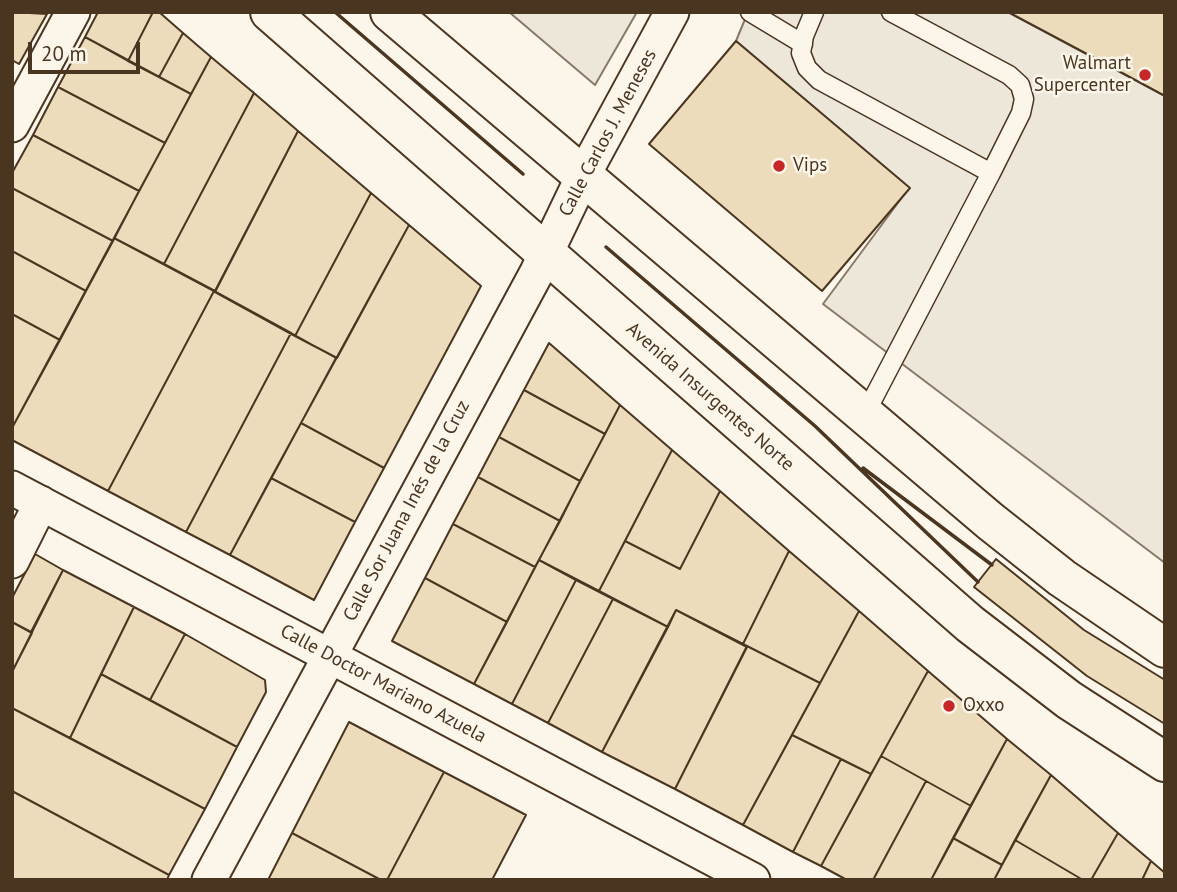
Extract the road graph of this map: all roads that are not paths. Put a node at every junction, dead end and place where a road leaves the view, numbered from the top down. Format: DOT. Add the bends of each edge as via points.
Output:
graph roads {
  1 [pos="73,12"];
  2 [pos="270,12"];
  3 [pos="390,12"];
  4 [pos="672,12"];
  5 [pos="750,12"];
  6 [pos="814,12"];
  7 [pos="891,12"];
  8 [pos="803,44"];
  9 [pos="12,125"];
  10 [pos="991,173"];
  11 [pos="584,174"];
  12 [pos="545,254"];
  13 [pos="864,416"];
  14 [pos="12,488"];
  15 [pos="41,503"];
  16 [pos="12,561"];
  17 [pos="1165,648"];
  18 [pos="329,655"];
  19 [pos="1165,762"];
  20 [pos="209,880"];
  21 [pos="753,880"];
  1 -- 9 [label="street"];
  2 -- 12 [label="main road, Avenida Insurgentes Norte"];
  3 -- 11 [label="main road"];
  4 -- 11 [label="street, Calle Carlos J. Meneses"];
  5 -- 8 [label="lane"];
  6 -- 8 [label="lane"];
  7 -- 10 [label="lane" via="1010,75 1020,85 1021,113"];
  8 -- 10 [label="lane" via="807,68 819,80"];
  10 -- 13 [label="lane"];
  11 -- 12 [label="street, Calle Carlos J. Meneses"];
  11 -- 13 [label="main road"];
  12 -- 18 [label="street, Calle Sor Juana Inés de la Cruz"];
  12 -- 19 [label="main road, Avenida Insurgentes Norte" via="970,624 1069,700"];
  13 -- 17 [label="main road" via="1062,578"];
  14 -- 15 [label="street, Calle Doctor Mariano Azuela"];
  15 -- 16 [label="street"];
  15 -- 18 [label="street, Calle Doctor Mariano Azuela"];
  18 -- 20 [label="street, Calle Sor Juana Inés de la Cruz"];
  18 -- 21 [label="street, Calle Doctor Mariano Azuela"];
}
